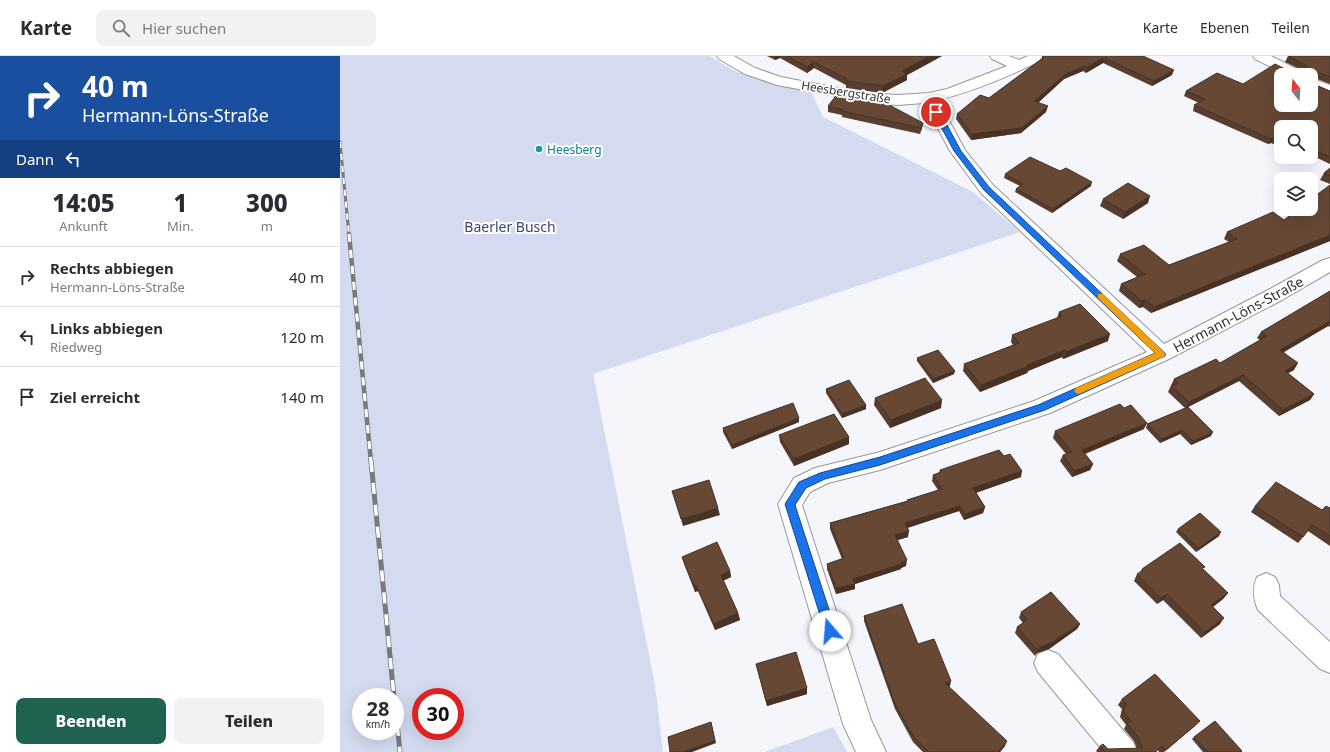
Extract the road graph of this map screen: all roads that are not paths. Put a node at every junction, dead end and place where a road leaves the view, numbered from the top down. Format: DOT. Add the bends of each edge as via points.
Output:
graph roads {
  1 [pos="724,56"];
  2 [pos="996,56"];
  3 [pos="1038,56"];
  4 [pos="1260,56"];
  5 [pos="1019,66"];
  6 [pos="1284,68"];
  7 [pos="1318,85"];
  8 [pos="1330,91"];
  9 [pos="929,98"];
  10 [pos="1330,264"];
  11 [pos="1162,354"];
  12 [pos="1266,585"];
  13 [pos="1330,660"];
  14 [pos="1048,663"];
  15 [pos="871,752"];
  16 [pos="1123,752"];
  1 -- 9 [label="street, Heesbergstraße" via="750,71 777,81 878,99"];
  2 -- 5 [label="street"];
  3 -- 5 [label="street, Heesbergstraße"];
  4 -- 6 [label="street"];
  5 -- 9 [label="street, Heesbergstraße" via="952,92"];
  7 -- 8 [label="street"];
  9 -- 11 [label="street" via="958,151 987,189"];
  10 -- 11 [label="street, Hermann-Löns-Straße"];
  11 -- 15 [label="street, Hermann-Löns-Straße" via="1042,407 880,461 823,475 802,485 790,504 858,724"];
  12 -- 13 [label="street" via="1267,601"];
  14 -- 16 [label="street"];
}
